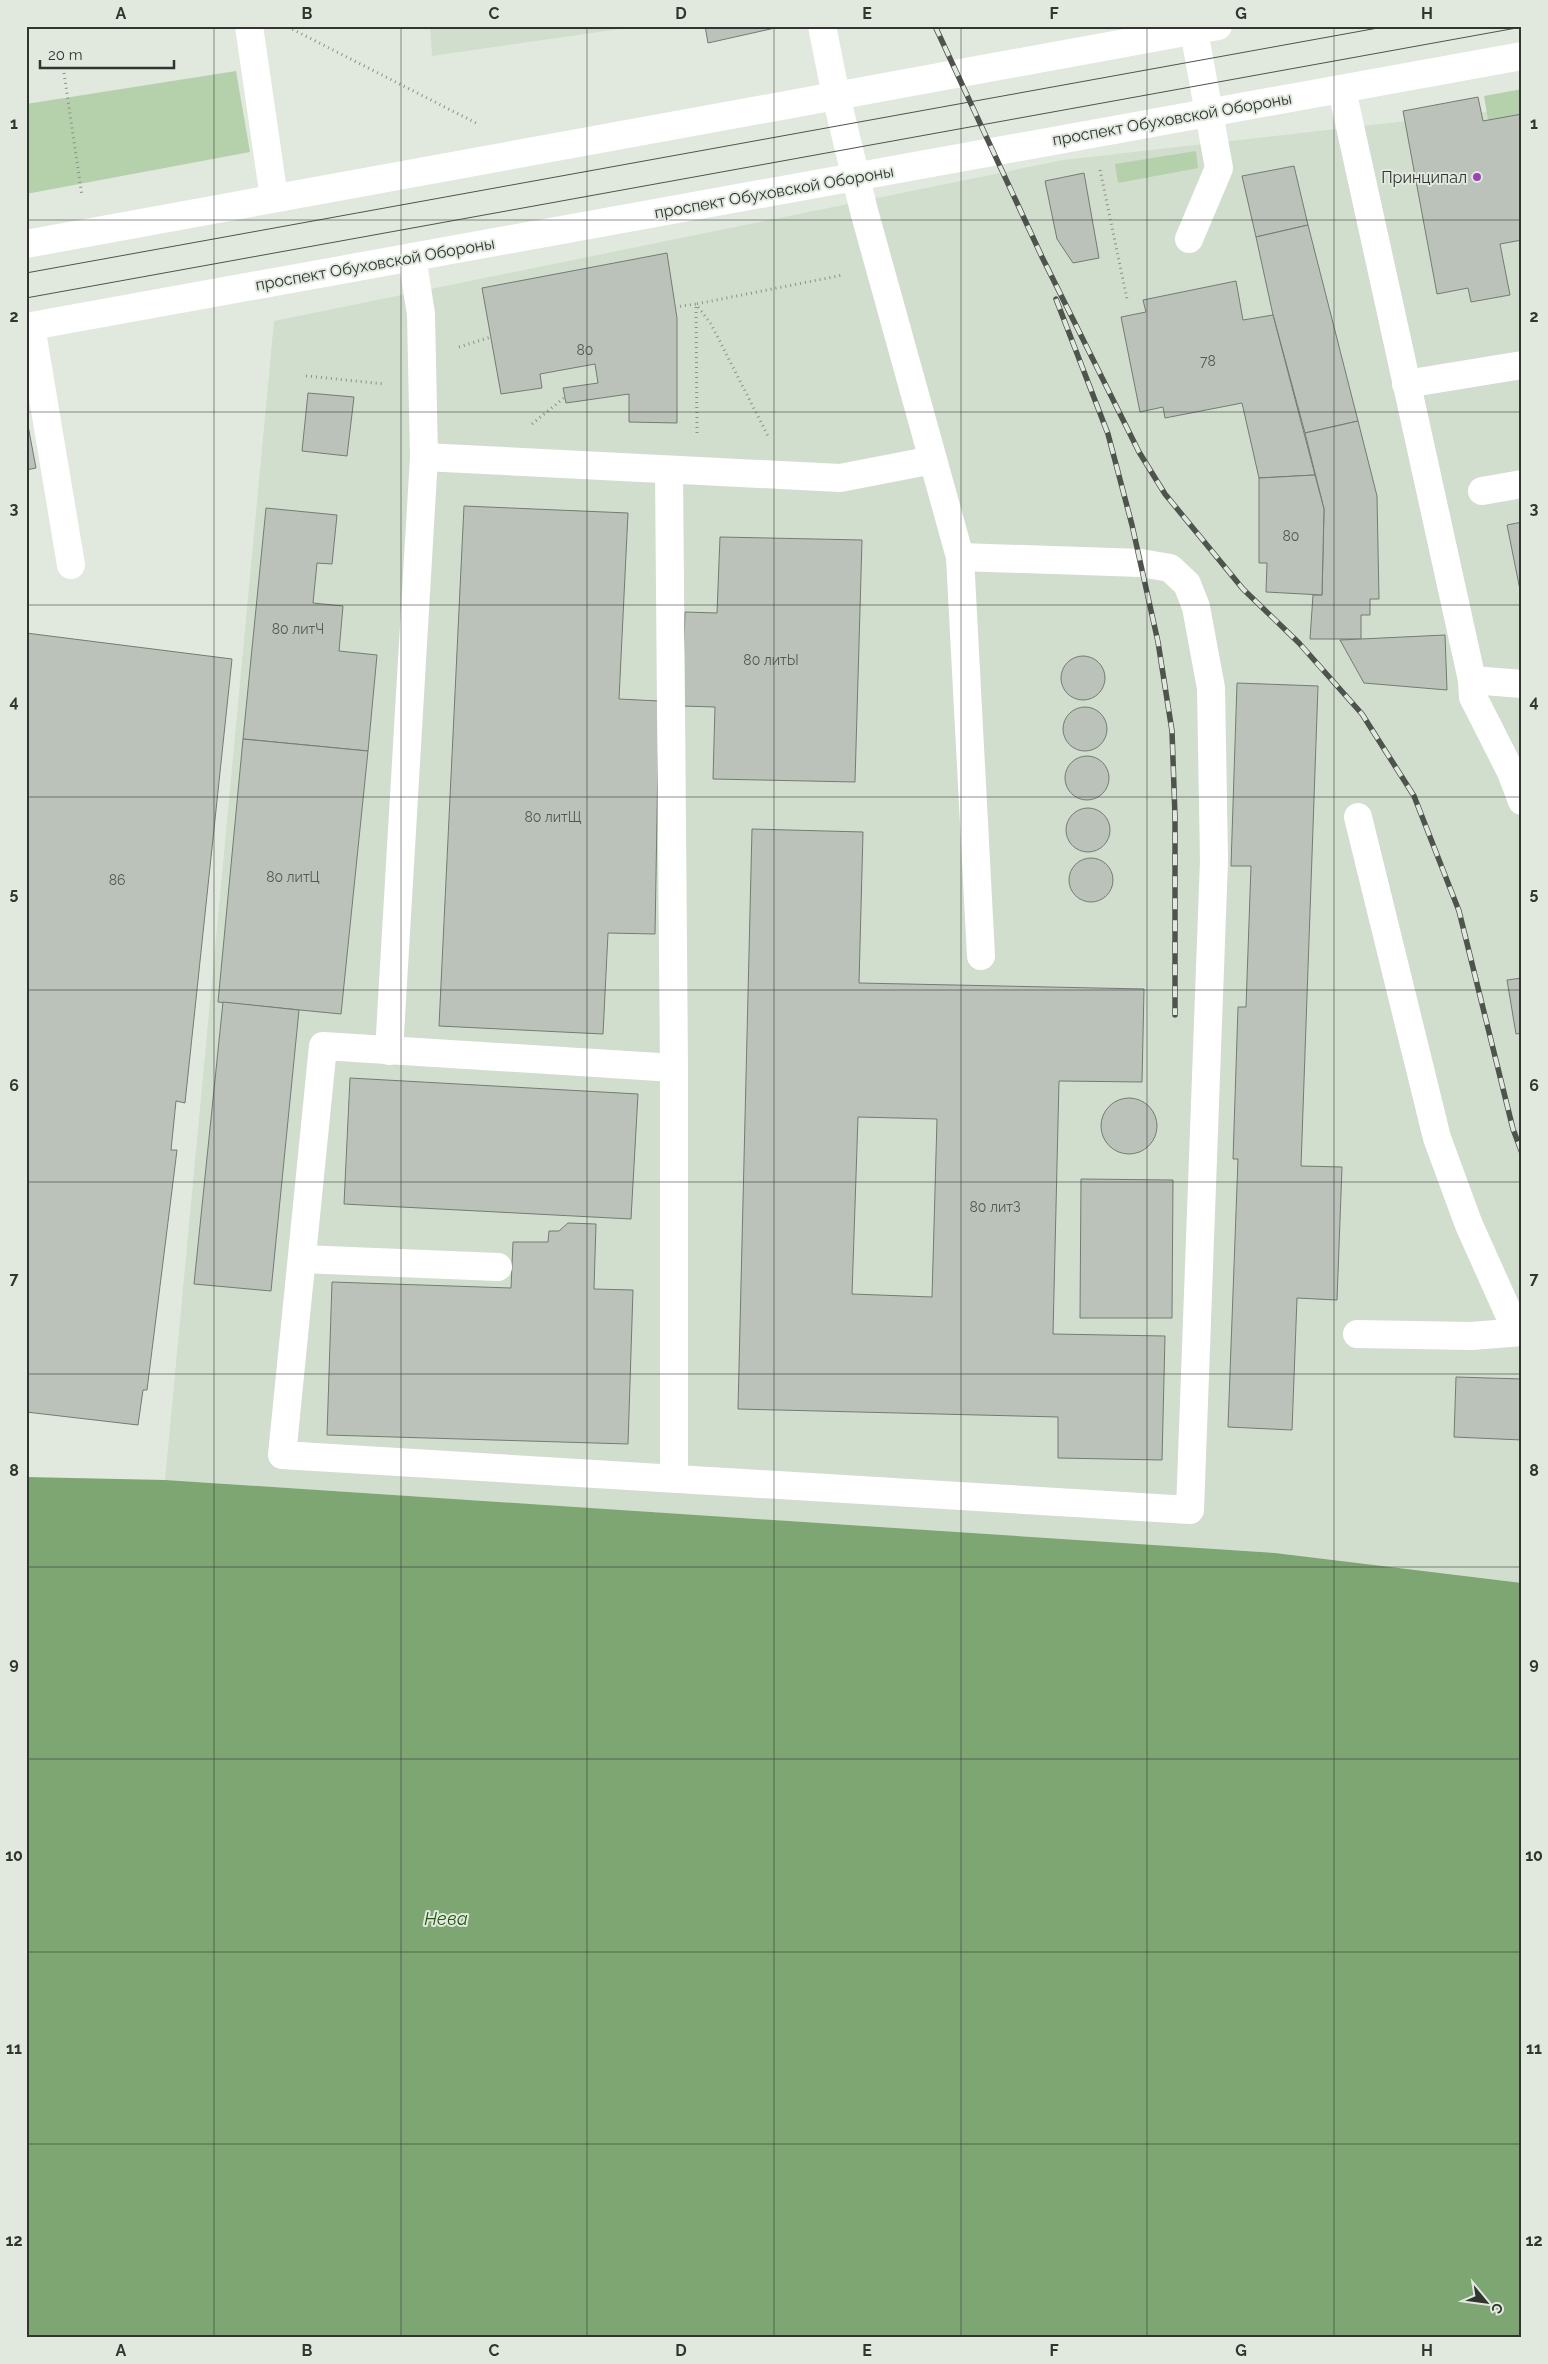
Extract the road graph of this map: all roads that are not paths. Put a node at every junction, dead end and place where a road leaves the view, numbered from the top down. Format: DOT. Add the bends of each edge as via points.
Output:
graph roads {
  1 [pos="249,26"];
  2 [pos="822,26"];
  3 [pos="1206,28"];
  4 [pos="1522,56"];
  5 [pos="1342,90"];
  6 [pos="836,96"];
  7 [pos="1209,112"];
  8 [pos="856,177"];
  9 [pos="274,198"];
  10 [pos="1189,239"];
  11 [pos="26,244"];
  12 [pos="412,257"];
  13 [pos="29,327"];
  14 [pos="1522,365"];
  15 [pos="1406,384"];
  16 [pos="424,457"];
  17 [pos="934,460"];
  18 [pos="669,470"];
  19 [pos="1522,484"];
  20 [pos="1482,491"];
  21 [pos="960,557"];
  22 [pos="71,564"];
  23 [pos="1472,680"];
  24 [pos="1522,684"];
  25 [pos="1516,769"];
  26 [pos="1522,801"];
  27 [pos="1358,816"];
  28 [pos="981,956"];
  29 [pos="389,1051"];
  30 [pos="674,1068"];
  31 [pos="302,1259"];
  32 [pos="498,1266"];
  33 [pos="1519,1332"];
  34 [pos="1357,1334"];
  35 [pos="674,1478"];
  1 -- 9 [label="main road"];
  2 -- 6 [label="main road"];
  3 -- 6 [label="main road"];
  3 -- 7 [label="main road"];
  4 -- 5 [label="main road, проспект Обуховской Обороны"];
  5 -- 7 [label="main road, проспект Обуховской Обороны"];
  5 -- 15 [label="main road"];
  6 -- 8 [label="main road"];
  6 -- 9 [label="main road"];
  7 -- 8 [label="main road, проспект Обуховской Обороны"];
  7 -- 10 [label="main road" via="1219,168"];
  8 -- 12 [label="main road, проспект Обуховской Обороны"];
  8 -- 17 [label="main road"];
  9 -- 11 [label="main road"];
  12 -- 13 [label="main road, проспект Обуховской Обороны"];
  12 -- 16 [label="main road" via="421,314"];
  13 -- 22 [label="main road"];
  14 -- 15 [label="main road"];
  15 -- 23 [label="main road"];
  16 -- 18 [label="main road"];
  16 -- 29 [label="main road"];
  17 -- 18 [label="main road" via="840,478"];
  17 -- 21 [label="main road"];
  18 -- 30 [label="main road"];
  19 -- 20 [label="main road"];
  21 -- 28 [label="main road"];
  21 -- 35 [label="main road" via="1141,563 1170,568 1187,584 1196,607 1211,688 1214,860 1190,1510"];
  23 -- 24 [label="main road"];
  23 -- 25 [label="main road" via="1473,697"];
  25 -- 26 [label="main road"];
  27 -- 33 [label="main road" via="1437,1138 1469,1225"];
  29 -- 30 [label="main road"];
  29 -- 31 [label="main road" via="323,1046"];
  30 -- 35 [label="main road"];
  31 -- 32 [label="main road"];
  31 -- 35 [label="main road" via="282,1455"];
  33 -- 34 [label="main road" via="1471,1336"];
}
